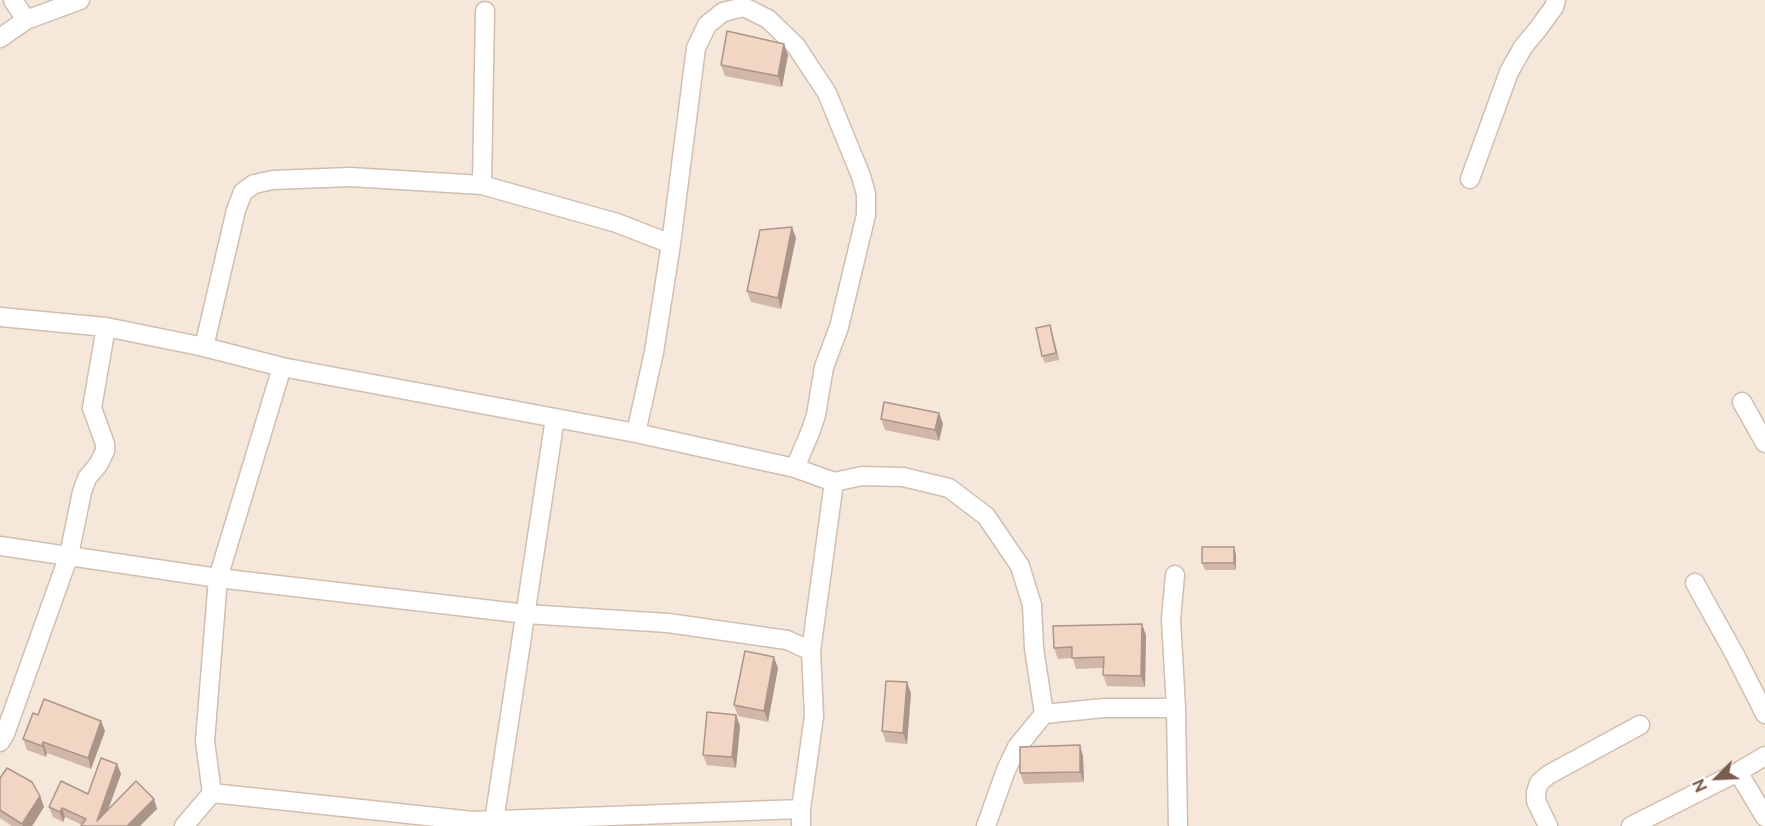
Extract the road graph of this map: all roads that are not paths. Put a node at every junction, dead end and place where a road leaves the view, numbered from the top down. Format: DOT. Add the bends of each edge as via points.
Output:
graph roads {
  1 [pos="13,0"];
  2 [pos="80,0"];
  3 [pos="1556,0"];
  4 [pos="485,11"];
  5 [pos="26,20"];
  6 [pos="0,38"];
  7 [pos="1470,179"];
  8 [pos="482,185"];
  9 [pos="672,244"];
  10 [pos="0,317"];
  11 [pos="106,327"];
  12 [pos="204,347"];
  13 [pos="282,367"];
  14 [pos="1742,402"];
  15 [pos="555,418"];
  16 [pos="636,432"];
  17 [pos="1765,443"];
  18 [pos="795,468"];
  19 [pos="834,482"];
  20 [pos="0,546"];
  21 [pos="69,555"];
  22 [pos="1175,574"];
  23 [pos="218,578"];
  24 [pos="1695,583"];
  25 [pos="526,614"];
  26 [pos="811,651"];
  27 [pos="1176,708"];
  28 [pos="1044,714"];
  29 [pos="1765,714"];
  30 [pos="1640,725"];
  31 [pos="0,742"];
  32 [pos="1765,756"];
  33 [pos="1738,772"];
  34 [pos="212,794"];
  35 [pos="1765,817"];
  36 [pos="801,818"];
  37 [pos="494,821"];
  38 [pos="1641,823"];
  39 [pos="472,824"];
  40 [pos="184,826"];
  41 [pos="986,826"];
  42 [pos="1178,826"];
  43 [pos="1548,826"];
  1 -- 5 [label="street"];
  2 -- 5 [label="street"];
  3 -- 7 [label="street" via="1509,72"];
  4 -- 8 [label="street"];
  5 -- 6 [label="street"];
  8 -- 9 [label="street" via="617,223"];
  8 -- 12 [label="street" via="350,177 254,184 243,192 236,210"];
  9 -- 16 [label="street"];
  9 -- 18 [label="street" via="696,48 707,25 723,12 744,7 768,19 796,46 827,93 866,194 866,215 839,327 824,367 813,423"];
  10 -- 11 [label="street"];
  11 -- 12 [label="street"];
  11 -- 21 [label="street" via="92,408 105,451 82,492"];
  12 -- 13 [label="street"];
  13 -- 15 [label="street"];
  13 -- 23 [label="street"];
  14 -- 17 [label="street"];
  15 -- 16 [label="street"];
  15 -- 25 [label="street"];
  16 -- 18 [label="street"];
  18 -- 19 [label="street"];
  19 -- 26 [label="street"];
  19 -- 28 [label="street" via="862,476 903,477 949,488 986,516 1020,566 1032,605"];
  20 -- 21 [label="street"];
  21 -- 23 [label="street"];
  21 -- 31 [label="street"];
  22 -- 27 [label="street" via="1171,619"];
  23 -- 25 [label="street"];
  23 -- 34 [label="street" via="205,741"];
  24 -- 29 [label="street"];
  25 -- 26 [label="street" via="668,623 787,640"];
  25 -- 37 [label="street"];
  26 -- 36 [label="street" via="814,716"];
  27 -- 28 [label="street" via="1104,708"];
  27 -- 42 [label="street"];
  28 -- 41 [label="street" via="1017,747"];
  30 -- 43 [label="street" via="1539,783 1536,801"];
  32 -- 33 [label="street"];
  33 -- 35 [label="street"];
  33 -- 38 [label="street"];
  34 -- 39 [label="street"];
  34 -- 40 [label="street"];
  36 -- 37 [label="street"];
  37 -- 39 [label="street"];
}
